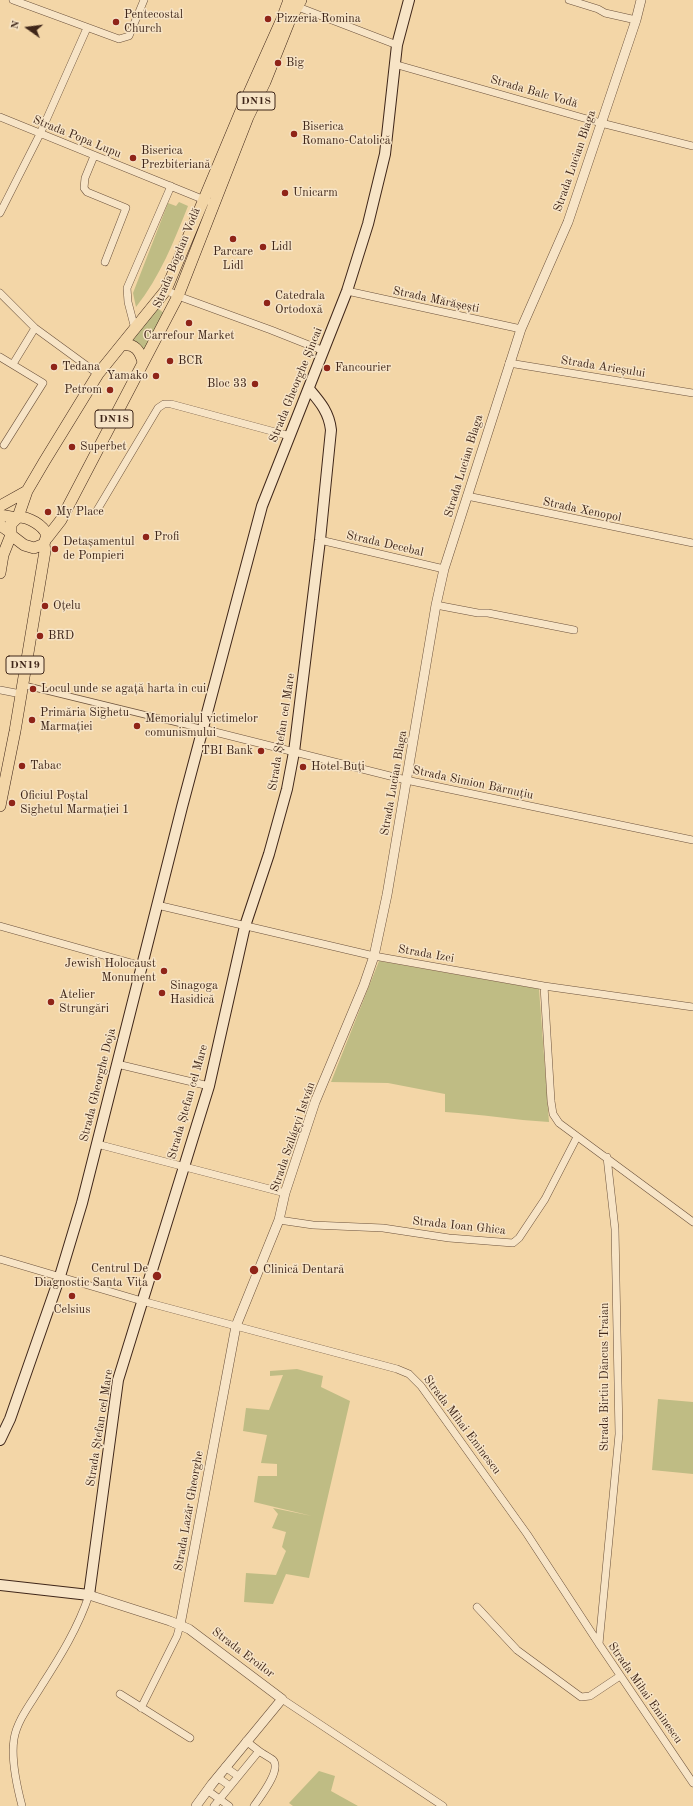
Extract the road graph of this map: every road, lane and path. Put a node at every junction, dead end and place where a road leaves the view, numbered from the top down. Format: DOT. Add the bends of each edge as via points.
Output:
graph roads {
  1 [pos="13,0"];
  2 [pos="144,0"];
  3 [pos="289,0"];
  4 [pos="410,0"];
  5 [pos="569,0"];
  6 [pos="640,0"];
  7 [pos="32,3"];
  8 [pos="300,4"];
  9 [pos="636,20"];
  10 [pos="86,28"];
  11 [pos="397,45"];
  12 [pos="394,64"];
  13 [pos="0,117"];
  14 [pos="601,123"];
  15 [pos="40,134"];
  16 [pos="693,146"];
  17 [pos="94,156"];
  18 [pos="171,186"];
  19 [pos="208,201"];
  20 [pos="0,213"];
  21 [pos="105,262"];
  22 [pos="166,290"];
  23 [pos="347,291"];
  24 [pos="0,293"];
  25 [pos="178,296"];
  26 [pos="35,328"];
  27 [pos="135,329"];
  28 [pos="521,329"];
  29 [pos="122,345"];
  30 [pos="324,351"];
  31 [pos="0,356"];
  32 [pos="142,362"];
  33 [pos="13,364"];
  34 [pos="509,364"];
  35 [pos="98,374"];
  36 [pos="309,389"];
  37 [pos="693,393"];
  38 [pos="290,436"];
  39 [pos="4,445"];
  40 [pos="27,491"];
  41 [pos="467,496"];
  42 [pos="0,506"];
  43 [pos="96,512"];
  44 [pos="0,515"];
  45 [pos="17,518"];
  46 [pos="0,525"];
  47 [pos="11,534"];
  48 [pos="320,540"];
  49 [pos="46,541"];
  50 [pos="693,543"];
  51 [pos="444,569"];
  52 [pos="0,573"];
  53 [pos="436,605"];
  54 [pos="574,630"];
  55 [pos="22,689"];
  56 [pos="0,690"];
  57 [pos="202,729"];
  58 [pos="294,752"];
  59 [pos="406,780"];
  60 [pos="2,786"];
  61 [pos="0,806"];
  62 [pos="693,840"];
  63 [pos="157,905"];
  64 [pos="0,926"];
  65 [pos="246,926"];
  66 [pos="374,956"];
  67 [pos="142,966"];
  68 [pos="544,986"];
  69 [pos="693,1008"];
  70 [pos="117,1064"];
  71 [pos="209,1086"];
  72 [pos="577,1137"];
  73 [pos="97,1144"];
  74 [pos="607,1157"];
  75 [pos="183,1166"];
  76 [pos="285,1194"];
  77 [pos="279,1220"];
  78 [pos="693,1222"];
  79 [pos="0,1259"];
  80 [pos="60,1276"];
  81 [pos="142,1301"];
  82 [pos="236,1326"];
  83 [pos="0,1440"];
  84 [pos="0,1585"];
  85 [pos="89,1596"];
  86 [pos="477,1607"];
  87 [pos="180,1625"];
  88 [pos="599,1644"];
  89 [pos="620,1676"];
  90 [pos="120,1694"];
  91 [pos="282,1699"];
  92 [pos="141,1708"];
  93 [pos="190,1738"];
  94 [pos="246,1741"];
  95 [pos="259,1751"];
  96 [pos="226,1767"];
  97 [pos="238,1776"];
  98 [pos="217,1777"];
  99 [pos="693,1783"];
  100 [pos="230,1786"];
  101 [pos="207,1790"];
  102 [pos="220,1799"];
  103 [pos="22,1806"];
  104 [pos="196,1806"];
  105 [pos="214,1806"];
  106 [pos="229,1806"];
  107 [pos="254,1806"];
  108 [pos="443,1806"];
  1 -- 7 [label="street"];
  2 -- 10 [label="street" via="129,36 124,39 113,38"];
  3 -- 19 [label="main road, Strada Bogdan Vodă / DN18" via="240,113"];
  4 -- 11 [label="main road, Strada Gheorghe Șincai"];
  5 -- 9 [label="street" via="605,13"];
  6 -- 9 [label="street, Strada Lucian Blaga"];
  7 -- 10 [label="street"];
  8 -- 11 [label="street"];
  8 -- 19 [label="main road, Strada Bogdan Vodă / DN18"];
  9 -- 14 [label="street, Strada Lucian Blaga"];
  10 -- 15 [label="street"];
  11 -- 12 [label="main road, Strada Gheorghe Șincai"];
  12 -- 14 [label="street, Strada Balc Vodă"];
  12 -- 23 [label="main road, Strada Gheorghe Șincai" via="385,154 368,224"];
  13 -- 15 [label="street, Strada Popa Lupu"];
  14 -- 16 [label="street, Strada Balc Vodă"];
  14 -- 28 [label="street, Strada Lucian Blaga" via="568,222"];
  15 -- 17 [label="street, Strada Popa Lupu"];
  15 -- 20 [label="street"];
  17 -- 18 [label="street, Strada Popa Lupu"];
  17 -- 21 [label="street" via="83,184 84,188 87,192 126,208"];
  18 -- 19 [label="street, Strada Popa Lupu"];
  18 -- 27 [label="street" via="127,288"];
  19 -- 22 [label="main road, Strada Bogdan Vodă / DN18"];
  19 -- 25 [label="main road, Strada Bogdan Vodă / DN18"];
  22 -- 25 [label="street"];
  22 -- 27 [label="main road, Strada Bogdan Vodă / DN18"];
  23 -- 28 [label="street, Strada Mărășești"];
  23 -- 30 [label="main road, Strada Gheorghe Șincai"];
  24 -- 26 [label="street"];
  25 -- 30 [label="street"];
  25 -- 32 [label="main road, Strada Bogdan Vodă / DN18"];
  26 -- 33 [label="street"];
  26 -- 35 [label="street"];
  27 -- 29 [label="main road, Strada Bogdan Vodă / DN18"];
  28 -- 34 [label="street, Strada Lucian Blaga"];
  29 -- 32 [label="main road" via="128,344 140,352"];
  29 -- 35 [label="main road, Strada Bogdan Vodă / DN18"];
  30 -- 36 [label="main road, Strada Gheorghe Șincai"];
  31 -- 33 [label="street"];
  32 -- 49 [label="main road, Strada Bogdan Vodă / DN18" via="61,520"];
  33 -- 39 [label="street" via="43,383"];
  34 -- 37 [label="street, Strada Arieșului"];
  34 -- 41 [label="street, Strada Lucian Blaga"];
  35 -- 40 [label="main road, DN18"];
  36 -- 38 [label="main road, Strada Gheorghe Șincai"];
  36 -- 48 [label="main road, Strada Ștefan cel Mare" via="326,409 331,430"];
  38 -- 43 [label="street" via="164,404 158,408"];
  38 -- 57 [label="main road, Strada Gheorghe Șincai" via="262,506"];
  40 -- 42 [label="main road"];
  40 -- 45 [label="main road, DN18"];
  41 -- 50 [label="street, Strada Xenopol"];
  41 -- 51 [label="street, Strada Lucian Blaga"];
  44 -- 45 [label="main road"];
  45 -- 47 [label="main road" via="11,524"];
  45 -- 49 [label="main road" via="24,517 39,525 46,532"];
  46 -- 47 [label="main road"];
  47 -- 49 [label="main road" via="30,547 36,548"];
  47 -- 52 [label="main road"];
  48 -- 51 [label="street, Strada Decebal"];
  48 -- 58 [label="main road, Strada Ștefan cel Mare"];
  49 -- 55 [label="main road, DN19"];
  51 -- 53 [label="street, Strada Lucian Blaga"];
  53 -- 54 [label="street"];
  53 -- 59 [label="street, Strada Lucian Blaga"];
  55 -- 56 [label="street"];
  55 -- 57 [label="street"];
  55 -- 60 [label="main road, DN19"];
  57 -- 58 [label="street, Strada Simion Bărnuțiu"];
  57 -- 63 [label="main road, Strada Gheorghe Doja"];
  58 -- 59 [label="street, Strada Simion Bărnuțiu"];
  58 -- 65 [label="main road, Strada Ștefan cel Mare" via="283,804"];
  59 -- 62 [label="street, Strada Simion Bărnuțiu"];
  59 -- 66 [label="street, Strada Lucian Blaga"];
  60 -- 61 [label="main road, DN19"];
  63 -- 65 [label="street, Strada Izei"];
  63 -- 67 [label="main road, Strada Gheorghe Doja"];
  64 -- 67 [label="street"];
  65 -- 66 [label="street, Strada Izei"];
  65 -- 71 [label="main road, Strada Ștefan cel Mare"];
  66 -- 68 [label="street, Strada Izei"];
  66 -- 76 [label="street, Strada Szilágyi István" via="316,1102"];
  67 -- 70 [label="main road, Strada Gheorghe Doja"];
  68 -- 69 [label="street, Strada Izei"];
  68 -- 72 [label="street" via="548,1072 553,1114 559,1123"];
  70 -- 71 [label="street"];
  70 -- 73 [label="main road, Strada Gheorghe Doja"];
  71 -- 75 [label="main road, Strada Ștefan cel Mare"];
  72 -- 74 [label="street"];
  72 -- 77 [label="street, Strada Ioan Ghica" via="545,1199 513,1243 449,1238 383,1228 313,1225"];
  73 -- 75 [label="street"];
  73 -- 80 [label="main road, Strada Gheorghe Doja"];
  74 -- 78 [label="street"];
  74 -- 88 [label="street, Strada Birtiu Dăncus Traian" via="615,1229 618,1434"];
  75 -- 76 [label="street"];
  75 -- 81 [label="main road, Strada Ștefan cel Mare"];
  76 -- 77 [label="street, Strada Szilágyi István"];
  77 -- 82 [label="street, Strada Szilágyi István"];
  79 -- 80 [label="street, Strada Mihai Eminescu"];
  80 -- 81 [label="street, Strada Mihai Eminescu"];
  80 -- 83 [label="main road, Strada Gheorghe Doja" via="10,1419"];
  81 -- 82 [label="street, Strada Mihai Eminescu"];
  81 -- 85 [label="main road, Strada Ștefan cel Mare" via="118,1380"];
  82 -- 87 [label="street, Strada Lazăr Gheorghe"];
  82 -- 88 [label="street, Strada Mihai Eminescu" via="409,1374 421,1386 527,1534"];
  84 -- 85 [label="main road, Strada Eroilor"];
  85 -- 87 [label="street, Strada Eroilor"];
  85 -- 103 [label="street, Strada Ștefan cel Mare" via="63,1652 19,1724 14,1740"];
  86 -- 89 [label="street" via="517,1650 581,1697 590,1696"];
  87 -- 91 [label="street, Strada Eroilor" via="214,1647"];
  87 -- 92 [label="street, Strada Lazăr Gheorghe"];
  88 -- 89 [label="street, Strada Mihai Eminescu"];
  89 -- 99 [label="street, Strada Mihai Eminescu"];
  90 -- 92 [label="street"];
  91 -- 94 [label="street"];
  91 -- 108 [label="street, Strada Eroilor"];
  92 -- 93 [label="street"];
  94 -- 95 [label="street"];
  94 -- 96 [label="street"];
  95 -- 97 [label="street"];
  95 -- 107 [label="street" via="274,1761 276,1768"];
  96 -- 97 [label="street"];
  96 -- 98 [label="street"];
  97 -- 100 [label="street"];
  98 -- 100 [label="street"];
  98 -- 101 [label="street"];
  100 -- 102 [label="street"];
  101 -- 102 [label="street"];
  101 -- 104 [label="street"];
  102 -- 105 [label="street"];
  102 -- 106 [label="street"];
}
